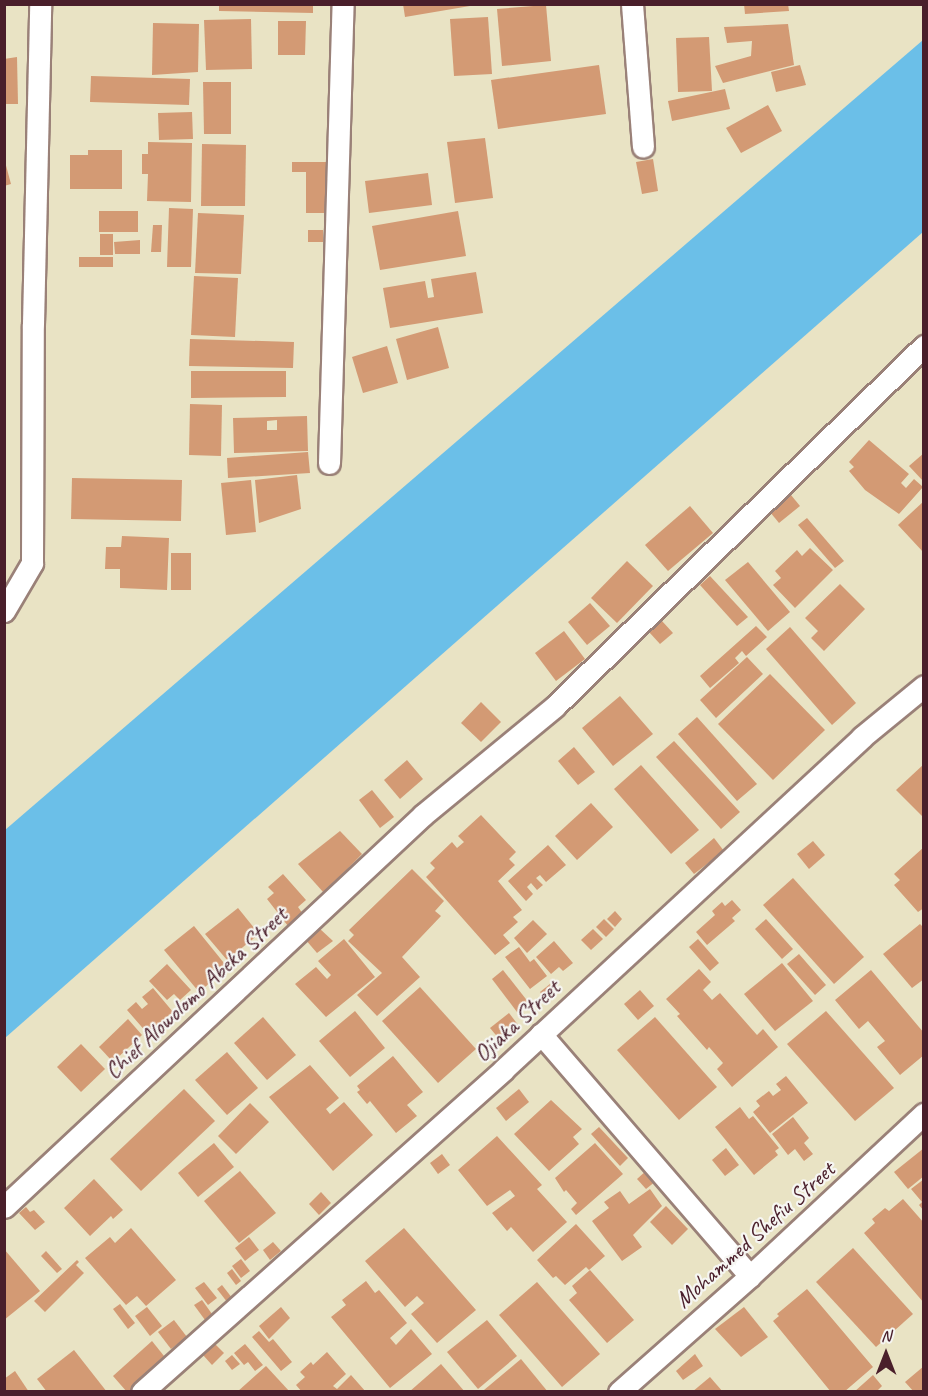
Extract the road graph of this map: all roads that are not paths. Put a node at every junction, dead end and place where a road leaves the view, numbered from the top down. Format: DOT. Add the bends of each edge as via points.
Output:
graph roads {
  1 [pos="40,4"];
  2 [pos="343,4"];
  3 [pos="632,4"];
  4 [pos="643,147"];
  5 [pos="924,346"];
  6 [pos="329,464"];
  7 [pos="4,611"];
  8 [pos="924,686"];
  9 [pos="541,1034"];
  10 [pos="924,1114"];
  11 [pos="4,1208"];
  12 [pos="750,1276"];
  13 [pos="142,1392"];
  14 [pos="619,1392"];
  1 -- 7 [label="street" via="32,563"];
  2 -- 6 [label="street"];
  3 -- 4 [label="street"];
  5 -- 11 [label="street, Chief Alowolomo Abeka Street" via="555,706 423,815"];
  8 -- 9 [label="street, Ojiaka Street" via="862,737"];
  9 -- 12 [label="street"];
  9 -- 13 [label="street, Ojiaka Street"];
  10 -- 12 [label="street, Mohammed Shefiu Street"];
  12 -- 14 [label="street, Mohammed Shefiu Street"];
}
